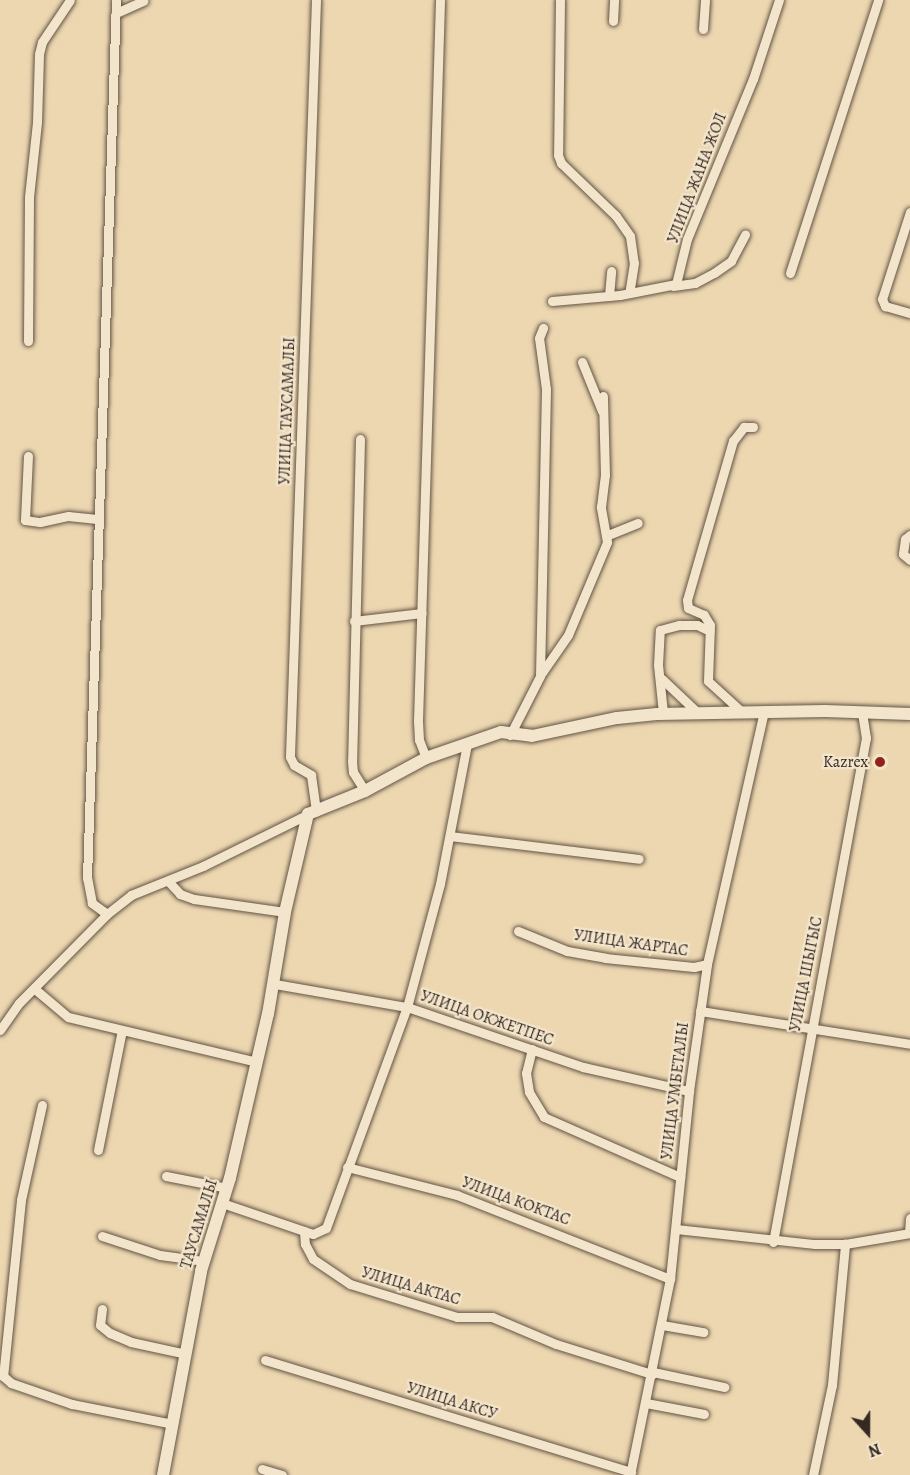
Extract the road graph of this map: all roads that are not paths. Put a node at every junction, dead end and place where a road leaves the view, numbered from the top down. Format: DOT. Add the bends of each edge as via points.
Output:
graph roads {
  1 [pos="70,0"];
  2 [pos="116,0"];
  3 [pos="316,0"];
  4 [pos="440,0"];
  5 [pos="560,0"];
  6 [pos="614,0"];
  7 [pos="705,0"];
  8 [pos="779,0"];
  9 [pos="878,0"];
  10 [pos="143,1"];
  11 [pos="116,13"];
  12 [pos="613,21"];
  13 [pos="703,29"];
  14 [pos="910,212"];
  15 [pos="745,235"];
  16 [pos="611,271"];
  17 [pos="790,273"];
  18 [pos="673,286"];
  19 [pos="629,293"];
  20 [pos="609,296"];
  21 [pos="552,301"];
  22 [pos="910,313"];
  23 [pos="543,328"];
  24 [pos="28,341"];
  25 [pos="582,362"];
  26 [pos="603,396"];
  27 [pos="605,416"];
  28 [pos="753,427"];
  29 [pos="360,439"];
  30 [pos="28,456"];
  31 [pos="97,519"];
  32 [pos="638,523"];
  33 [pos="611,531"];
  34 [pos="910,535"];
  35 [pos="910,560"];
  36 [pos="422,614"];
  37 [pos="354,621"];
  38 [pos="710,631"];
  39 [pos="540,676"];
  40 [pos="662,680"];
  41 [pos="764,712"];
  42 [pos="862,712"];
  43 [pos="663,713"];
  44 [pos="699,714"];
  45 [pos="744,714"];
  46 [pos="910,714"];
  47 [pos="510,735"];
  48 [pos="468,744"];
  49 [pos="426,758"];
  50 [pos="365,791"];
  51 [pos="312,813"];
  52 [pos="450,836"];
  53 [pos="639,859"];
  54 [pos="168,880"];
  55 [pos="285,912"];
  56 [pos="107,914"];
  57 [pos="518,931"];
  58 [pos="707,964"];
  59 [pos="275,984"];
  60 [pos="36,990"];
  61 [pos="407,1007"];
  62 [pos="700,1011"];
  63 [pos="811,1027"];
  64 [pos="0,1030"];
  65 [pos="122,1030"];
  66 [pos="910,1044"];
  67 [pos="532,1049"];
  68 [pos="257,1062"];
  69 [pos="689,1091"];
  70 [pos="42,1105"];
  71 [pos="98,1150"];
  72 [pos="347,1167"];
  73 [pos="166,1176"];
  74 [pos="680,1177"];
  75 [pos="226,1188"];
  76 [pos="222,1203"];
  77 [pos="910,1218"];
  78 [pos="676,1229"];
  79 [pos="304,1231"];
  80 [pos="910,1233"];
  81 [pos="102,1236"];
  82 [pos="773,1242"];
  83 [pos="845,1244"];
  84 [pos="203,1261"];
  85 [pos="670,1279"];
  86 [pos="102,1310"];
  87 [pos="662,1325"];
  88 [pos="703,1332"];
  89 [pos="186,1354"];
  90 [pos="265,1360"];
  91 [pos="652,1373"];
  92 [pos="724,1387"];
  93 [pos="646,1403"];
  94 [pos="704,1413"];
  95 [pos="173,1424"];
  96 [pos="261,1469"];
  97 [pos="631,1473"];
  98 [pos="163,1475"];
  99 [pos="282,1475"];
  100 [pos="813,1475"];
  1 -- 24 [label="street" via="42,42 39,54 29,197"];
  2 -- 11 [label="street"];
  3 -- 51 [label="street, УЛИЦА ТАУСАМАЛЫ" via="290,757 294,765 311,775"];
  4 -- 36 [label="street"];
  5 -- 19 [label="street" via="558,155 561,163 616,216 630,236 634,263"];
  6 -- 12 [label="street"];
  7 -- 13 [label="street"];
  8 -- 18 [label="street, УЛИЦА ЖАНА ЖОЛ" via="753,79 687,239 678,280"];
  9 -- 17 [label="street"];
  10 -- 11 [label="street"];
  11 -- 31 [label="street"];
  14 -- 22 [label="street" via="882,299 885,306"];
  15 -- 18 [label="street" via="731,261 695,283"];
  16 -- 20 [label="street"];
  18 -- 19 [label="street"];
  19 -- 20 [label="street"];
  20 -- 21 [label="street"];
  23 -- 39 [label="street" via="539,338 546,389"];
  25 -- 27 [label="street"];
  26 -- 27 [label="street"];
  27 -- 33 [label="street" via="601,507"];
  28 -- 38 [label="street" via="738,431 733,441 687,600 690,610 704,615"];
  29 -- 37 [label="street"];
  30 -- 31 [label="street" via="25,520 40,522 68,516"];
  31 -- 56 [label="street" via="87,891 92,903"];
  32 -- 33 [label="street"];
  33 -- 39 [label="street" via="568,634"];
  34 -- 35 [label="street" via="905,538 903,554"];
  36 -- 37 [label="street"];
  36 -- 49 [label="street" via="418,730"];
  37 -- 50 [label="street" via="352,761 353,772"];
  38 -- 40 [label="street" via="679,625 660,630 658,665"];
  38 -- 45 [label="street" via="708,681"];
  39 -- 47 [label="street"];
  40 -- 43 [label="street"];
  40 -- 44 [label="street"];
  41 -- 42 [label="street"];
  41 -- 45 [label="street"];
  41 -- 58 [label="street, УЛИЦА УМБЕТАЛЫ"];
  42 -- 46 [label="street"];
  42 -- 63 [label="street, УЛИЦА ШЫГЫС" via="866,738"];
  43 -- 44 [label="street"];
  43 -- 47 [label="street" via="617,718 532,736"];
  44 -- 45 [label="street"];
  47 -- 48 [label="street" via="501,732"];
  48 -- 49 [label="street"];
  48 -- 52 [label="street"];
  49 -- 50 [label="street"];
  50 -- 51 [label="street"];
  51 -- 54 [label="street"];
  51 -- 55 [label="street, УЛИЦА ТАУСАМАЛЫ"];
  52 -- 53 [label="street"];
  52 -- 61 [label="street"];
  54 -- 55 [label="street" via="180,894 194,899"];
  54 -- 56 [label="street" via="131,895"];
  55 -- 59 [label="street, УЛИЦА ТАУСАМАЛЫ"];
  56 -- 60 [label="street"];
  57 -- 58 [label="street, УЛИЦА ЖАРТАС" via="567,951 593,956 694,967"];
  58 -- 62 [label="street, УЛИЦА УМБЕТАЛЫ"];
  59 -- 61 [label="street, УЛИЦА ОКЖЕТПЕС"];
  59 -- 68 [label="street, ТАУСАМАЛЫ"];
  60 -- 64 [label="street" via="19,1004"];
  60 -- 65 [label="street" via="69,1017"];
  61 -- 67 [label="street, УЛИЦА ОКЖЕТПЕС"];
  61 -- 72 [label="street"];
  62 -- 63 [label="street"];
  62 -- 69 [label="street, УЛИЦА УМБЕТАЛЫ"];
  63 -- 66 [label="street"];
  63 -- 82 [label="street, УЛИЦА ШЫГЫС"];
  65 -- 68 [label="street"];
  65 -- 71 [label="street"];
  67 -- 69 [label="street, УЛИЦА ОКЖЕТПЕС" via="583,1067"];
  67 -- 74 [label="street" via="526,1073 529,1092 544,1117"];
  68 -- 75 [label="street, ТАУСАМАЛЫ"];
  69 -- 74 [label="street, УЛИЦА УМБЕТАЛЫ"];
  70 -- 95 [label="street" via="21,1200 3,1376 10,1383 72,1404"];
  72 -- 79 [label="street" via="326,1228 320,1233"];
  72 -- 85 [label="street, УЛИЦА КОКТАС" via="458,1195"];
  73 -- 75 [label="street"];
  74 -- 78 [label="street, УЛИЦА УМБЕТАЛЫ"];
  75 -- 76 [label="street, ТАУСАМАЛЫ"];
  76 -- 79 [label="street"];
  76 -- 84 [label="street, ТАУСАМАЛЫ"];
  77 -- 80 [label="street"];
  78 -- 82 [label="street"];
  78 -- 85 [label="street, УЛИЦА УМБЕТАЛЫ"];
  79 -- 91 [label="street, УЛИЦА АКТАС" via="305,1244 313,1259 350,1284 457,1317 492,1317 556,1344"];
  80 -- 83 [label="street"];
  81 -- 84 [label="street" via="160,1255"];
  82 -- 83 [label="street"];
  83 -- 100 [label="street" via="832,1385"];
  84 -- 89 [label="street, ТАУСАМАЛЫ"];
  85 -- 87 [label="street, УЛИЦА УМБЕТАЛЫ"];
  86 -- 89 [label="street" via="100,1325 110,1333 131,1342"];
  87 -- 88 [label="street"];
  87 -- 91 [label="street, УЛИЦА УМБЕТАЛЫ"];
  89 -- 95 [label="street, ТАУСАМАЛЫ"];
  90 -- 97 [label="street, УЛИЦА АКСУ"];
  91 -- 92 [label="street, УЛИЦА АКТАС"];
  91 -- 93 [label="street, УЛИЦА УМБЕТАЛЫ"];
  93 -- 94 [label="street"];
  93 -- 97 [label="street, УЛИЦА УМБЕТАЛЫ"];
  95 -- 98 [label="street, ТАУСАМАЛЫ"];
  96 -- 99 [label="street"];
}
